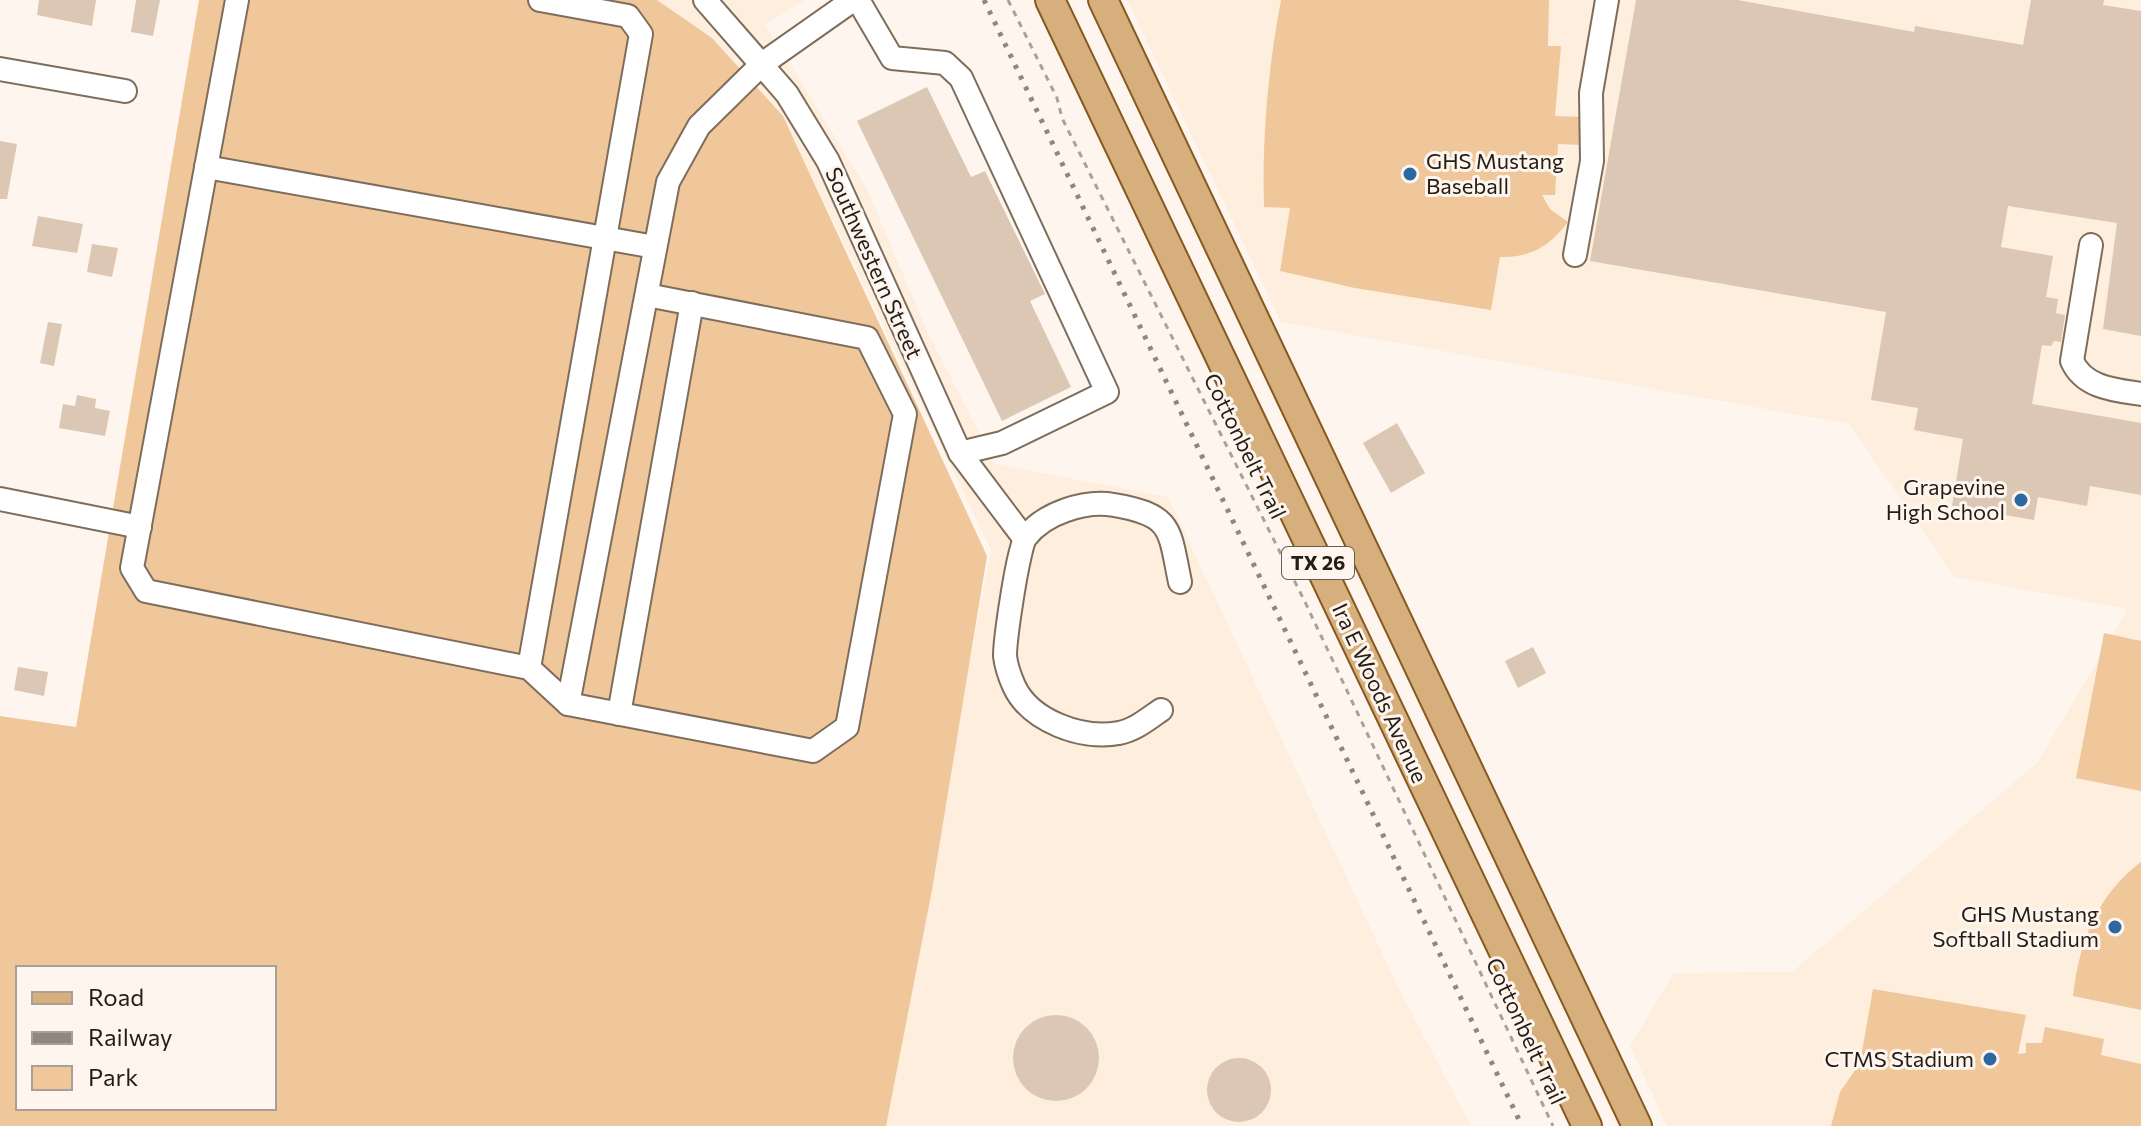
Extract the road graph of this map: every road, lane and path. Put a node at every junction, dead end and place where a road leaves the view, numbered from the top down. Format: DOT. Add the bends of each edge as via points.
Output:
graph roads {
  1 [pos="237,0"];
  2 [pos="540,0"];
  3 [pos="705,0"];
  4 [pos="855,0"];
  5 [pos="1008,0"];
  6 [pos="1050,0"];
  7 [pos="1103,0"];
  8 [pos="1607,0"];
  9 [pos="762,64"];
  10 [pos="0,69"];
  11 [pos="125,91"];
  12 [pos="206,167"];
  13 [pos="606,238"];
  14 [pos="2091,245"];
  15 [pos="655,247"];
  16 [pos="1575,255"];
  17 [pos="647,295"];
  18 [pos="692,303"];
  19 [pos="2141,394"];
  20 [pos="960,453"];
  21 [pos="0,499"];
  22 [pos="140,527"];
  23 [pos="1024,538"];
  24 [pos="1180,582"];
  25 [pos="529,668"];
  26 [pos="568,704"];
  27 [pos="1161,710"];
  28 [pos="619,714"];
  29 [pos="1553,1126"];
  30 [pos="1587,1126"];
  31 [pos="1637,1126"];
  1 -- 12 [label="street"];
  2 -- 13 [label="street" via="628,16 641,34"];
  3 -- 9 [label="street, Southwestern Street"];
  4 -- 9 [label="street"];
  4 -- 20 [label="street" via="892,58 945,63 961,78 1107,392 1002,443"];
  5 -- 29 [label="path, Cottonbelt Trail" via="1305,602"];
  6 -- 30 [label="main road, Ira E Woods Avenue / TX 26"];
  7 -- 31 [label="main road, Ira E Woods Avenue / TX 26"];
  8 -- 16 [label="street" via="1591,93 1592,161"];
  9 -- 15 [label="street" via="699,126 668,182"];
  9 -- 20 [label="street, Southwestern Street" via="828,161"];
  10 -- 11 [label="street"];
  12 -- 13 [label="street"];
  12 -- 22 [label="street"];
  13 -- 15 [label="street"];
  13 -- 25 [label="street"];
  14 -- 19 [label="street" via="2072,361 2087,380"];
  15 -- 17 [label="street"];
  17 -- 18 [label="street"];
  17 -- 26 [label="street"];
  18 -- 28 [label="street"];
  18 -- 28 [label="street" via="867,338 905,414 847,727 813,751"];
  20 -- 23 [label="street, Southwestern Street"];
  21 -- 22 [label="street"];
  22 -- 25 [label="street" via="132,568 146,591"];
  23 -- 24 [label="street" via="1047,518 1071,508 1110,504 1149,512 1168,528"];
  23 -- 27 [label="street" via="1005,659 1015,689 1044,717 1090,734 1120,733"];
  25 -- 26 [label="street"];
  26 -- 28 [label="street"];
}
